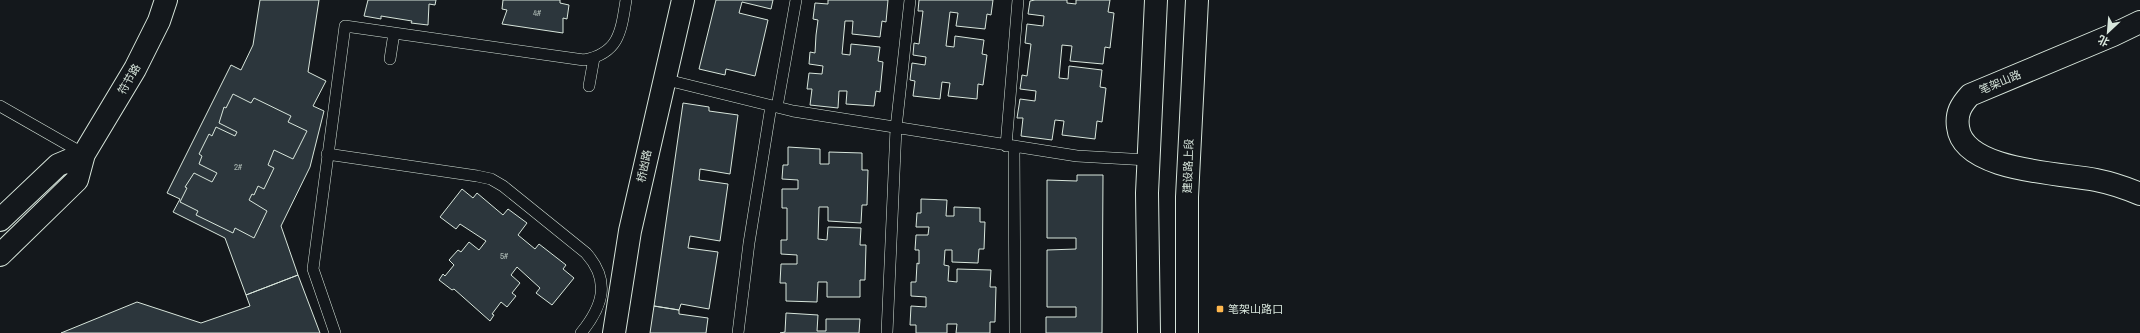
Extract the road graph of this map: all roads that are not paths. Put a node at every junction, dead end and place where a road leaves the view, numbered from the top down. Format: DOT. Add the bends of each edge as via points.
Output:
graph roads {
  1 [pos="166,0"];
  2 [pos="626,0"];
  3 [pos="683,0"];
  4 [pos="796,0"];
  5 [pos="910,0"];
  6 [pos="1018,0"];
  7 [pos="1156,0"];
  8 [pos="1196,0"];
  9 [pos="2140,22"];
  10 [pos="394,33"];
  11 [pos="594,58"];
  12 [pos="390,59"];
  13 [pos="664,79"];
  14 [pos="589,86"];
  15 [pos="0,106"];
  16 [pos="774,107"];
  17 [pos="896,128"];
  18 [pos="1010,146"];
  19 [pos="84,154"];
  20 [pos="328,154"];
  21 [pos="1148,160"];
  22 [pos="2140,194"];
  23 [pos="0,220"];
  24 [pos="0,255"];
  25 [pos="336,333"];
  26 [pos="581,333"];
  27 [pos="614,333"];
  28 [pos="738,333"];
  29 [pos="887,333"];
  30 [pos="1015,333"];
  31 [pos="1149,333"];
  32 [pos="1187,333"];
  1 -- 19 [label="main road, 符节路" via="159,21 135,69"];
  2 -- 11 [label="lane" via="618,38 608,50"];
  3 -- 13 [label="main road, 桥凼路"];
  4 -- 16 [label="lane"];
  5 -- 17 [label="lane"];
  6 -- 18 [label="lane"];
  7 -- 21 [label="main road"];
  8 -- 32 [label="main road, 建设路上段" via="1187,189"];
  9 -- 22 [label="main road, 笔架山路" via="1970,95 1959,110 1957,119 1958,130 1970,150 2002,165 2096,180"];
  10 -- 11 [label="lane" via="572,59"];
  10 -- 12 [label="lane"];
  10 -- 20 [label="lane" via="344,26"];
  11 -- 14 [label="lane"];
  13 -- 16 [label="lane"];
  13 -- 27 [label="main road, 桥凼路" via="630,231"];
  15 -- 19 [label="lane"];
  16 -- 17 [label="lane"];
  16 -- 28 [label="lane" via="749,244"];
  17 -- 18 [label="lane"];
  17 -- 29 [label="lane"];
  18 -- 21 [label="lane" via="1078,156"];
  18 -- 30 [label="lane"];
  19 -- 23 [label="main road" via="58,166"];
  19 -- 24 [label="main road, 符节路" via="77,180"];
  20 -- 25 [label="lane" via="313,269"];
  20 -- 26 [label="lane" via="477,176 491,179 503,186 594,261 602,294 596,313"];
  21 -- 31 [label="main road"];
}
